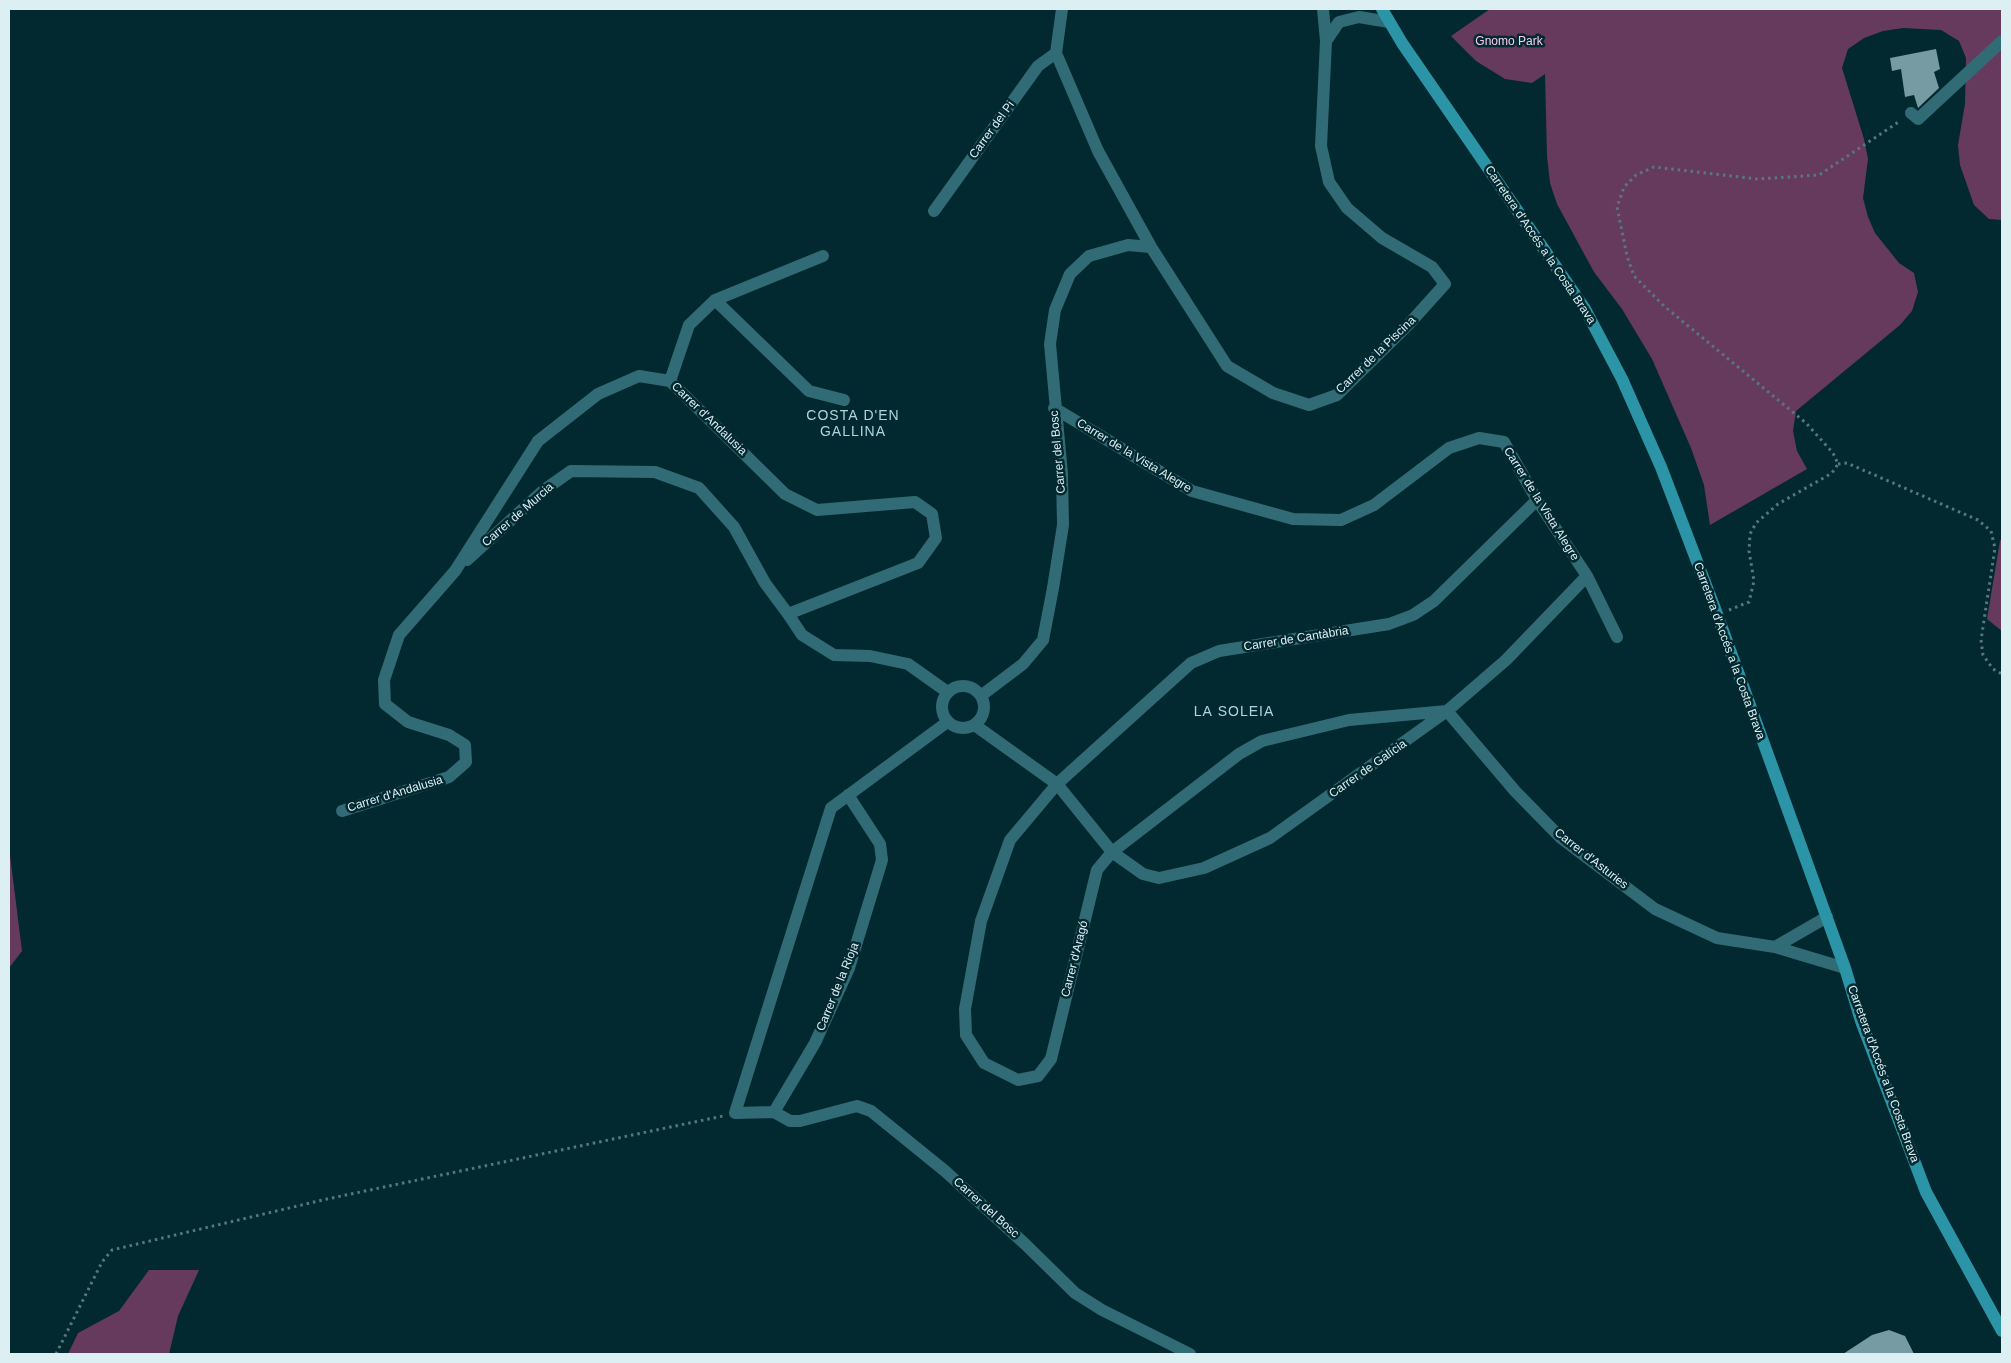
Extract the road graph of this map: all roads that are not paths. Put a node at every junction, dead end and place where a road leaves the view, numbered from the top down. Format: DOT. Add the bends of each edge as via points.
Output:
graph roads {
  1 [pos="1062,9"];
  2 [pos="1323,9"];
  3 [pos="1382,9"];
  4 [pos="1389,22"];
  5 [pos="1326,41"];
  6 [pos="2002,41"];
  7 [pos="1056,53"];
  8 [pos="1911,113"];
  9 [pos="934,211"];
  10 [pos="1151,247"];
  11 [pos="823,256"];
  12 [pos="715,300"];
  13 [pos="670,381"];
  14 [pos="844,400"];
  15 [pos="1054,408"];
  16 [pos="1537,500"];
  17 [pos="455,571"];
  18 [pos="1586,576"];
  19 [pos="788,614"];
  20 [pos="1617,637"];
  21 [pos="946,691"];
  22 [pos="982,695"];
  23 [pos="1447,711"];
  24 [pos="946,722"];
  25 [pos="976,726"];
  26 [pos="1057,784"];
  27 [pos="848,795"];
  28 [pos="342,811"];
  29 [pos="1112,852"];
  30 [pos="1827,917"];
  31 [pos="1775,947"];
  32 [pos="1845,968"];
  33 [pos="774,1112"];
  34 [pos="2002,1331"];
  35 [pos="1190,1354"];
  1 -- 7 [label="street"];
  2 -- 5 [label="street, Carrer de la Piscina"];
  3 -- 4 [label="main road, Carretera d'Accés a la Costa Brava"];
  4 -- 5 [label="street" via="1359,17 1339,22"];
  4 -- 30 [label="main road, Carretera d'Accés a la Costa Brava" via="1585,309 1622,379 1661,467"];
  5 -- 10 [label="street, Carrer de la Piscina" via="1320,146 1329,182 1347,208 1382,238 1432,267 1445,284 1410,324 1337,395 1309,404 1273,393 1227,366"];
  6 -- 8 [label="street" via="1918,119"];
  7 -- 9 [label="street, Carrer del Pi" via="1038,66"];
  7 -- 10 [label="street, Carrer de la Piscina" via="1098,151"];
  10 -- 15 [label="street, Carrer del Bosc" via="1128,245 1089,256 1070,274 1055,310 1050,344"];
  11 -- 12 [label="street"];
  12 -- 13 [label="street" via="689,325"];
  12 -- 14 [label="street" via="809,391"];
  13 -- 17 [label="street, Carrer d'Andalusia" via="639,376 598,394 538,442"];
  13 -- 19 [label="street, Carrer d'Andalusia" via="785,494 817,510 915,502 932,514 936,538 918,563"];
  15 -- 16 [label="street, Carrer de la Vista Alegre" via="1192,491 1293,519 1342,520 1374,505 1448,448 1479,438 1504,442"];
  15 -- 22 [label="street, Carrer del Bosc" via="1062,474 1063,525 1043,640 1023,664"];
  16 -- 18 [label="street, Carrer de la Vista Alegre"];
  16 -- 26 [label="street, Carrer de Cantàbria" via="1434,601 1413,615 1389,624 1219,651 1191,663"];
  17 -- 19 [label="street, Carrer de Murcia" via="544,490 571,471 654,472 699,488 734,527"];
  17 -- 28 [label="street, Carrer d'Andalusia" via="399,635 384,688 385,704 408,722 449,735 465,745 466,762 449,777"];
  18 -- 20 [label="street, Carrer de la Vista Alegre"];
  18 -- 23 [label="street, Carrer de Galícia" via="1506,660"];
  19 -- 21 [label="street" via="802,635 834,655 870,656 908,664"];
  21 -- 22 [label="street" via="965,684"];
  21 -- 24 [label="street" via="940,707"];
  22 -- 25 [label="street" via="985,712"];
  23 -- 29 [label="street, Carrer d'Aragó" via="1349,720 1262,742 1239,754"];
  23 -- 29 [label="street, Carrer de Galícia" via="1270,838 1204,868 1160,878 1143,874"];
  23 -- 31 [label="street, Carrer d'Asturies" via="1561,838 1655,909 1717,938"];
  24 -- 25 [label="street" via="960,729"];
  24 -- 27 [label="street"];
  25 -- 26 [label="street, Carrer de Galícia"];
  26 -- 29 [label="street, Carrer de Galícia"];
  26 -- 29 [label="street, Carrer d'Aragó" via="1010,840 981,921 965,1008 966,1035 984,1063 1018,1080 1038,1076 1051,1060 1097,870"];
  27 -- 33 [label="street, Carrer de la Rioja" via="880,844 882,860 849,968 815,1043"];
  27 -- 33 [label="street" via="831,808 735,1113"];
  30 -- 31 [label="street"];
  30 -- 32 [label="main road, Carretera d'Accés a la Costa Brava"];
  31 -- 32 [label="street, Carrer d'Asturies"];
  32 -- 34 [label="main road, Carretera d'Accés a la Costa Brava" via="1861,1021 1926,1192"];
  33 -- 35 [label="street, Carrer del Bosc" via="790,1121 800,1121 857,1106 871,1111 945,1171 1075,1293"];
}
